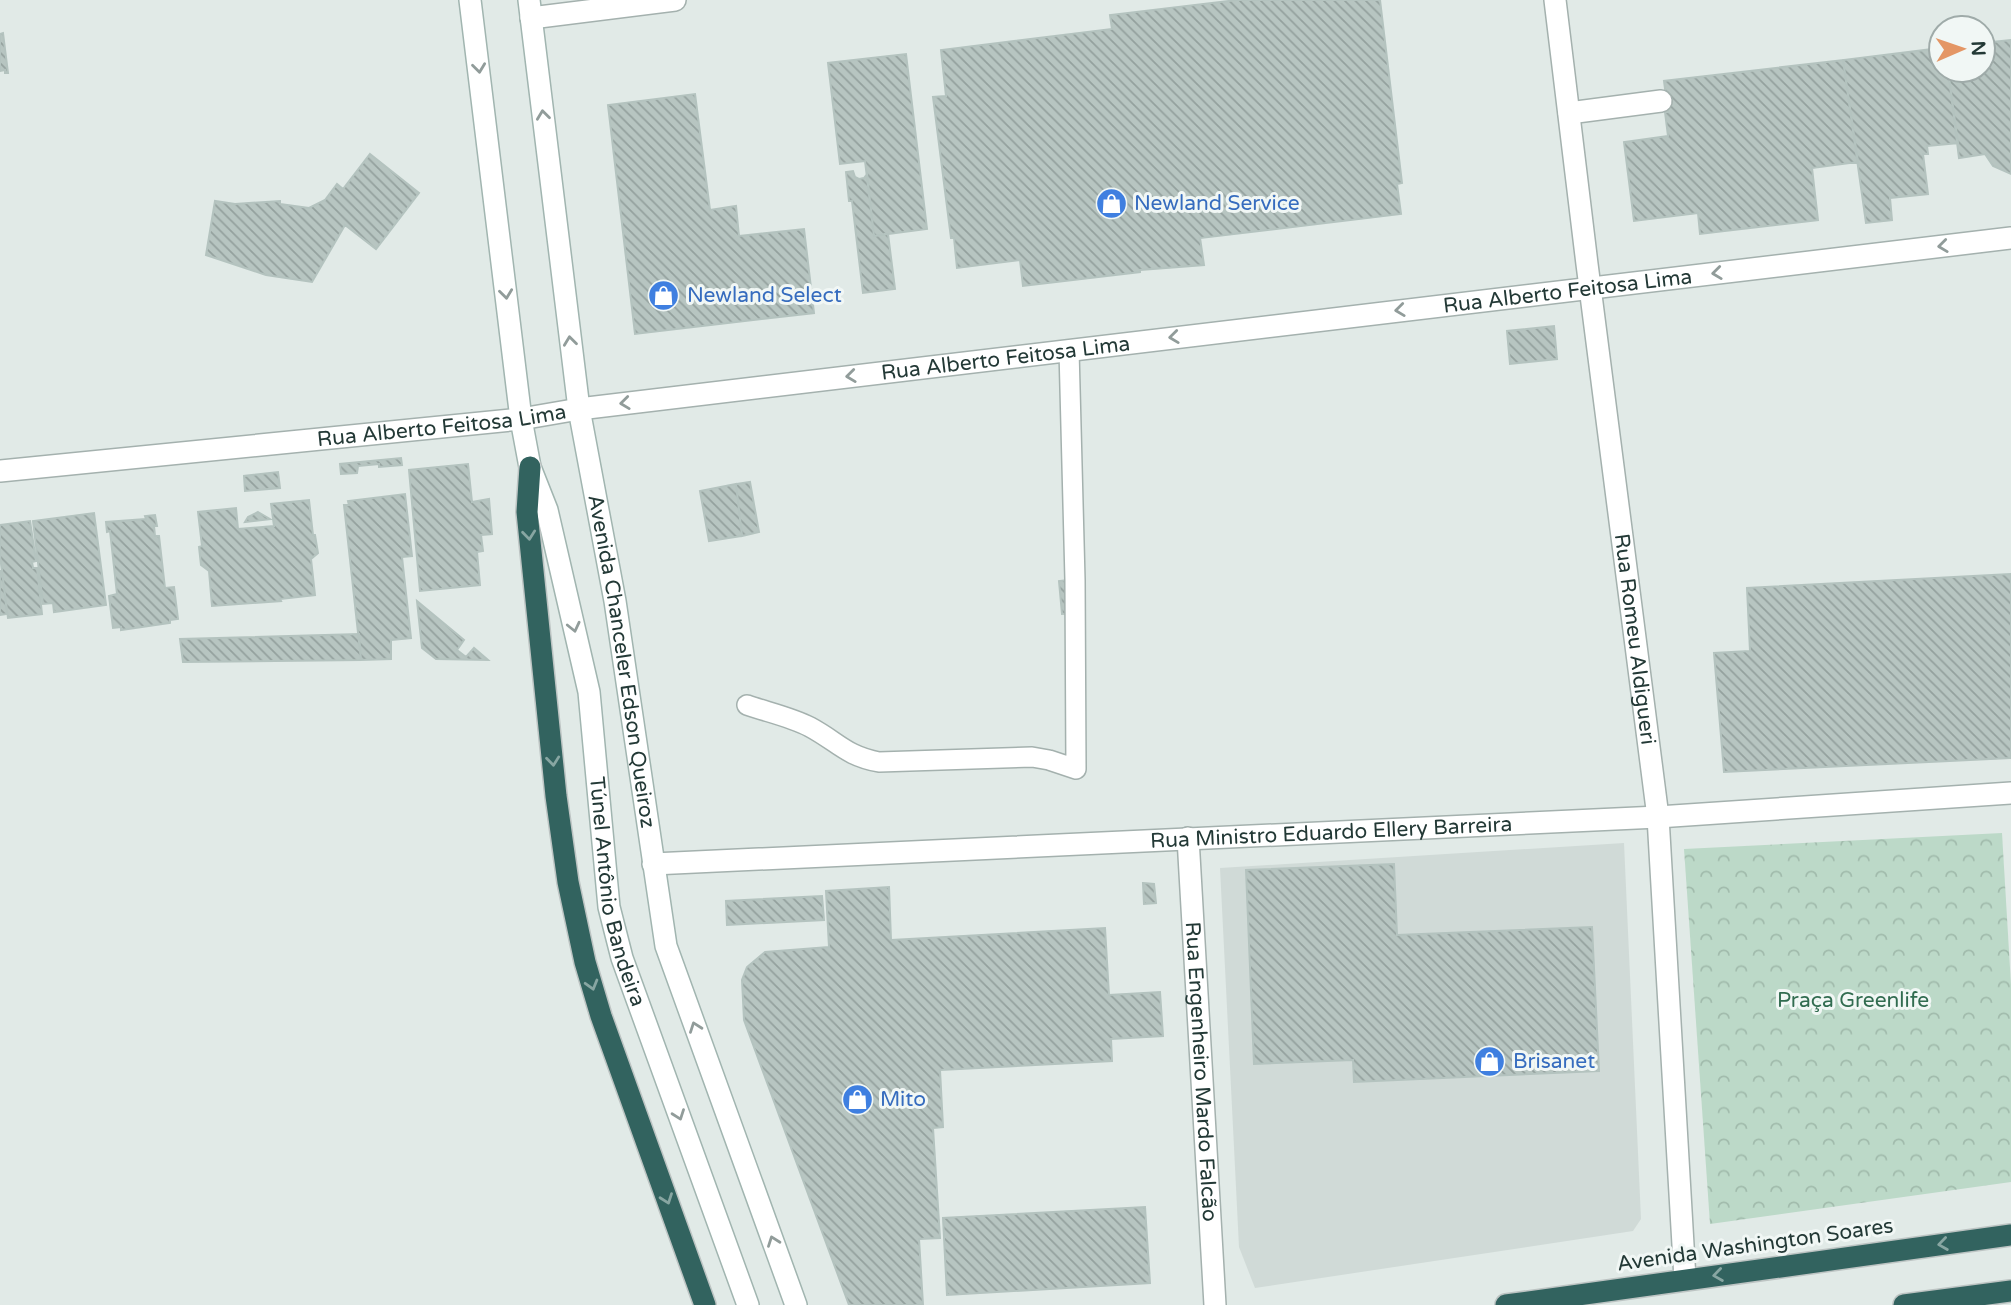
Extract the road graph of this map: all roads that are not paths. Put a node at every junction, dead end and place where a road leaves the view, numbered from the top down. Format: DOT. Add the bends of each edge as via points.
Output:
graph roads {
  1 [pos="470,0"];
  2 [pos="675,0"];
  3 [pos="1555,0"];
  4 [pos="530,9"];
  5 [pos="1661,101"];
  6 [pos="1569,114"];
  7 [pos="2011,238"];
  8 [pos="1590,287"];
  9 [pos="1069,350"];
  10 [pos="579,408"];
  11 [pos="521,419"];
  12 [pos="530,467"];
  13 [pos="0,471"];
  14 [pos="747,705"];
  15 [pos="2011,793"];
  16 [pos="1658,817"];
  17 [pos="1188,838"];
  18 [pos="653,864"];
  19 [pos="2011,1235"];
  20 [pos="1685,1279"];
  21 [pos="2011,1291"];
  22 [pos="705,1305"];
  23 [pos="748,1305"];
  24 [pos="796,1305"];
  25 [pos="1215,1305"];
  26 [pos="1506,1305"];
  27 [pos="1904,1305"];
  1 -- 11 [label="street, one-way"];
  2 -- 4 [label="street"];
  3 -- 6 [label="street, Rua Romeu Aldigueri"];
  10 -- 4 [label="street, Avenida Chanceler Edson Queiroz, one-way"];
  5 -- 6 [label="street"];
  6 -- 8 [label="street, Rua Romeu Aldigueri"];
  7 -- 8 [label="street, Rua Alberto Feitosa Lima, one-way"];
  8 -- 9 [label="street, Rua Alberto Feitosa Lima, one-way"];
  8 -- 16 [label="street, Rua Romeu Aldigueri"];
  9 -- 10 [label="street, Rua Alberto Feitosa Lima, one-way"];
  9 -- 14 [label="lane" via="1076,769 1032,757 868,760 855,757 809,726"];
  10 -- 11 [label="street, Rua Alberto Feitosa Lima"];
  10 -- 18 [label="street, Avenida Chanceler Edson Queiroz" via="615,601"];
  11 -- 12 [label="street"];
  11 -- 13 [label="street, Rua Alberto Feitosa Lima"];
  12 -- 22 [label="highway, one-way" via="527,512 568,882 601,1016"];
  12 -- 23 [label="street, Túnel Antônio Bandeira, one-way" via="547,510 589,692 609,907 622,958"];
  15 -- 16 [label="street, Rua Ministro Eduardo Ellery Barreira"];
  16 -- 17 [label="street, Rua Ministro Eduardo Ellery Barreira"];
  16 -- 20 [label="street, Rua Romeu Aldigueri"];
  17 -- 18 [label="street, Rua Ministro Eduardo Ellery Barreira"];
  17 -- 25 [label="street, Rua Engenheiro Mardo Falcão"];
  24 -- 18 [label="street, Avenida Chanceler Edson Queiroz, one-way" via="666,946"];
  19 -- 20 [label="highway, Avenida Washington Soares, one-way"];
  20 -- 26 [label="highway, Avenida Washington Soares"];
  21 -- 27 [label="highway"];
}
